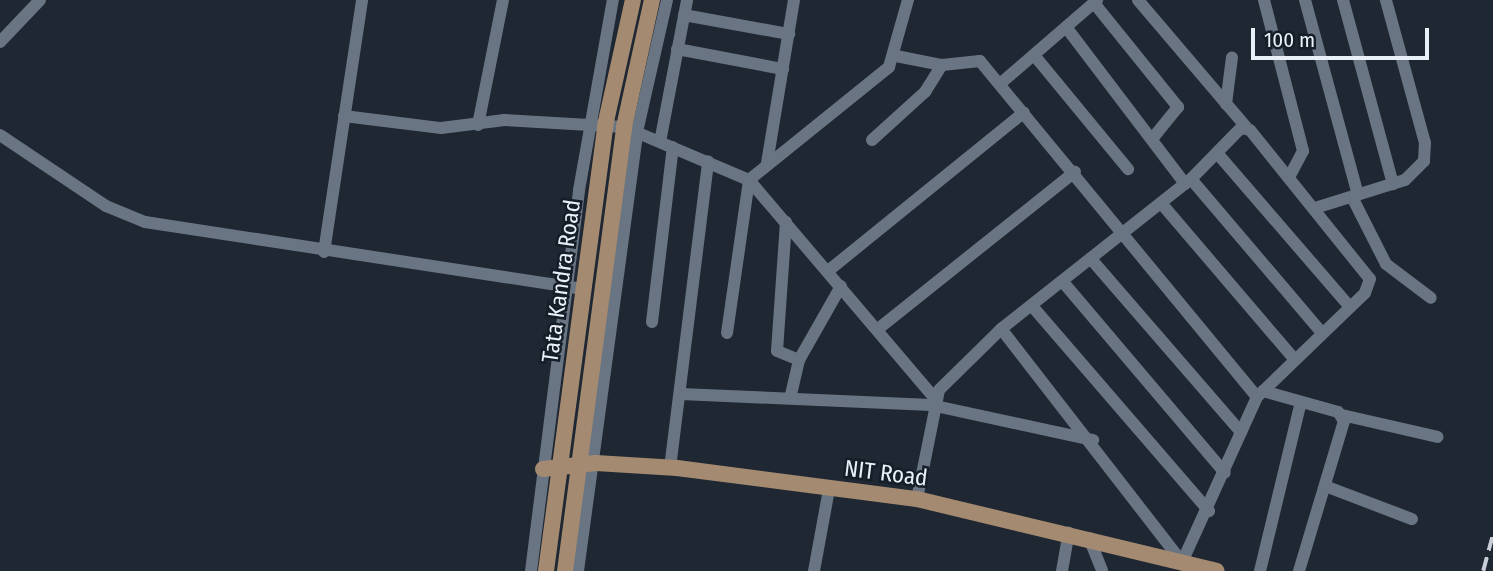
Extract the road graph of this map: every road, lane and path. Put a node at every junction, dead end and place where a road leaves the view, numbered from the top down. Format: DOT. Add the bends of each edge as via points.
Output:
graph roads {
  1 [pos="40,0"];
  2 [pos="362,0"];
  3 [pos="503,0"];
  4 [pos="613,0"];
  5 [pos="633,0"];
  6 [pos="652,0"];
  7 [pos="667,0"];
  8 [pos="687,0"];
  9 [pos="794,0"];
  10 [pos="906,0"];
  11 [pos="1139,0"];
  12 [pos="1264,0"];
  13 [pos="1305,0"];
  14 [pos="1343,0"];
  15 [pos="1385,0"];
  16 [pos="1096,2"];
  17 [pos="684,15"];
  18 [pos="1066,27"];
  19 [pos="789,34"];
  20 [pos="0,42"];
  21 [pos="677,49"];
  22 [pos="1034,54"];
  23 [pos="897,56"];
  24 [pos="1232,57"];
  25 [pos="942,65"];
  26 [pos="783,69"];
  27 [pos="1001,83"];
  28 [pos="1226,104"];
  29 [pos="1024,112"];
  30 [pos="344,116"];
  31 [pos="478,125"];
  32 [pos="598,125"];
  33 [pos="1246,127"];
  34 [pos="630,130"];
  35 [pos="0,135"];
  36 [pos="1153,138"];
  37 [pos="872,140"];
  38 [pos="660,142"];
  39 [pos="673,147"];
  40 [pos="1217,153"];
  41 [pos="708,161"];
  42 [pos="767,163"];
  43 [pos="1128,169"];
  44 [pos="1075,172"];
  45 [pos="1289,177"];
  46 [pos="749,180"];
  47 [pos="1188,182"];
  48 [pos="1393,184"];
  49 [pos="579,190"];
  50 [pos="595,194"];
  51 [pos="1355,196"];
  52 [pos="1161,202"];
  53 [pos="1315,208"];
  54 [pos="786,222"];
  55 [pos="1127,233"];
  56 [pos="324,253"];
  57 [pos="1091,258"];
  58 [pos="828,271"];
  59 [pos="1063,282"];
  60 [pos="841,286"];
  61 [pos="575,289"];
  62 [pos="1432,298"];
  63 [pos="1032,306"];
  64 [pos="1349,306"];
  65 [pos="652,322"];
  66 [pos="1001,329"];
  67 [pos="878,330"];
  68 [pos="727,333"];
  69 [pos="1322,333"];
  70 [pos="799,360"];
  71 [pos="1294,360"];
  72 [pos="681,394"];
  73 [pos="1260,394"];
  74 [pos="791,395"];
  75 [pos="933,401"];
  76 [pos="1301,402"];
  77 [pos="1342,415"];
  78 [pos="1241,432"];
  79 [pos="1438,437"];
  80 [pos="1093,440"];
  81 [pos="588,465"];
  82 [pos="670,468"];
  83 [pos="550,469"];
  84 [pos="1225,472"];
  85 [pos="1325,486"];
  86 [pos="830,489"];
  87 [pos="917,499"];
  88 [pos="1209,511"];
  89 [pos="1412,519"];
  90 [pos="1069,533"];
  91 [pos="1089,538"];
  92 [pos="1182,562"];
  93 [pos="817,570"];
  94 [pos="1211,570"];
  95 [pos="531,571"];
  96 [pos="546,571"];
  97 [pos="565,571"];
  98 [pos="578,571"];
  99 [pos="1062,571"];
  100 [pos="1102,571"];
  101 [pos="1260,571"];
  102 [pos="1299,571"];
  1 -- 20 [label="street"];
  2 -- 30 [label="street"];
  3 -- 31 [label="street"];
  4 -- 32 [label="street"];
  5 -- 32 [label="main road, Tata Kandra Road"];
  6 -- 34 [label="main road, Tata Kandra Road"];
  7 -- 34 [label="street"];
  8 -- 17 [label="street"];
  9 -- 19 [label="street"];
  10 -- 23 [label="street"];
  11 -- 28 [label="street"];
  12 -- 45 [label="street" via="1303,151"];
  13 -- 51 [label="street"];
  14 -- 48 [label="street"];
  15 -- 48 [label="street" via="1426,152 1412,176"];
  16 -- 18 [label="street"];
  16 -- 36 [label="street" via="1178,107"];
  17 -- 19 [label="street"];
  17 -- 21 [label="street"];
  18 -- 22 [label="street"];
  18 -- 36 [label="street"];
  19 -- 26 [label="street"];
  21 -- 26 [label="street"];
  21 -- 38 [label="street"];
  22 -- 27 [label="street"];
  22 -- 43 [label="street"];
  23 -- 25 [label="street"];
  23 -- 42 [label="street"];
  24 -- 28 [label="street"];
  25 -- 27 [label="street" via="974,59"];
  25 -- 37 [label="street" via="925,92"];
  26 -- 42 [label="street"];
  27 -- 29 [label="street"];
  28 -- 33 [label="street"];
  29 -- 44 [label="street"];
  29 -- 58 [label="street"];
  30 -- 31 [label="street" via="441,128"];
  30 -- 56 [label="street"];
  31 -- 32 [label="street"];
  32 -- 34 [label="street"];
  32 -- 49 [label="street"];
  32 -- 50 [label="main road, Tata Kandra Road"];
  33 -- 40 [label="street"];
  33 -- 45 [label="street"];
  34 -- 38 [label="street"];
  34 -- 81 [label="main road, Tata Kandra Road"];
  35 -- 56 [label="street" via="124,215"];
  36 -- 47 [label="street"];
  38 -- 39 [label="street"];
  39 -- 41 [label="street"];
  39 -- 65 [label="street"];
  40 -- 47 [label="street"];
  40 -- 64 [label="street"];
  41 -- 46 [label="street"];
  41 -- 72 [label="street"];
  42 -- 46 [label="street"];
  44 -- 55 [label="street"];
  44 -- 67 [label="street"];
  45 -- 53 [label="street"];
  46 -- 54 [label="street"];
  46 -- 68 [label="street"];
  47 -- 52 [label="street"];
  47 -- 69 [label="street"];
  48 -- 51 [label="street"];
  49 -- 50 [label="street"];
  49 -- 61 [label="street"];
  50 -- 61 [label="main road, Tata Kandra Road"];
  51 -- 53 [label="street"];
  51 -- 62 [label="street" via="1386,264"];
  52 -- 55 [label="street"];
  52 -- 71 [label="street"];
  53 -- 64 [label="street" via="1367,271 1370,286"];
  54 -- 58 [label="street"];
  54 -- 70 [label="street" via="777,351"];
  55 -- 57 [label="street"];
  55 -- 73 [label="street"];
  56 -- 61 [label="street"];
  57 -- 59 [label="street"];
  57 -- 78 [label="street"];
  58 -- 60 [label="street"];
  59 -- 63 [label="street"];
  59 -- 84 [label="street"];
  60 -- 67 [label="street"];
  60 -- 70 [label="street"];
  61 -- 83 [label="main road, Tata Kandra Road"];
  63 -- 66 [label="street"];
  63 -- 88 [label="street"];
  64 -- 69 [label="street"];
  66 -- 75 [label="street"];
  66 -- 80 [label="street"];
  67 -- 75 [label="street"];
  69 -- 71 [label="street"];
  70 -- 74 [label="street"];
  71 -- 73 [label="street"];
  72 -- 74 [label="street"];
  72 -- 82 [label="street"];
  73 -- 76 [label="street"];
  73 -- 78 [label="street"];
  74 -- 75 [label="street"];
  75 -- 80 [label="street"];
  75 -- 87 [label="street"];
  76 -- 77 [label="street"];
  76 -- 101 [label="street"];
  77 -- 79 [label="street"];
  77 -- 85 [label="street"];
  78 -- 84 [label="street"];
  80 -- 92 [label="street"];
  81 -- 82 [label="main road, NIT Road"];
  81 -- 83 [label="main road, NIT Road"];
  81 -- 97 [label="main road, Tata Kandra Road"];
  81 -- 98 [label="street"];
  82 -- 86 [label="main road, NIT Road"];
  83 -- 95 [label="street"];
  83 -- 96 [label="main road, Tata Kandra Road"];
  84 -- 88 [label="street"];
  85 -- 89 [label="street"];
  85 -- 102 [label="street"];
  86 -- 87 [label="main road, NIT Road"];
  86 -- 93 [label="street"];
  87 -- 90 [label="main road, NIT Road"];
  88 -- 92 [label="street"];
  90 -- 91 [label="main road, NIT Road"];
  90 -- 99 [label="street"];
  91 -- 92 [label="main road, NIT Road"];
  91 -- 100 [label="street"];
  92 -- 94 [label="main road, NIT Road"];
}
